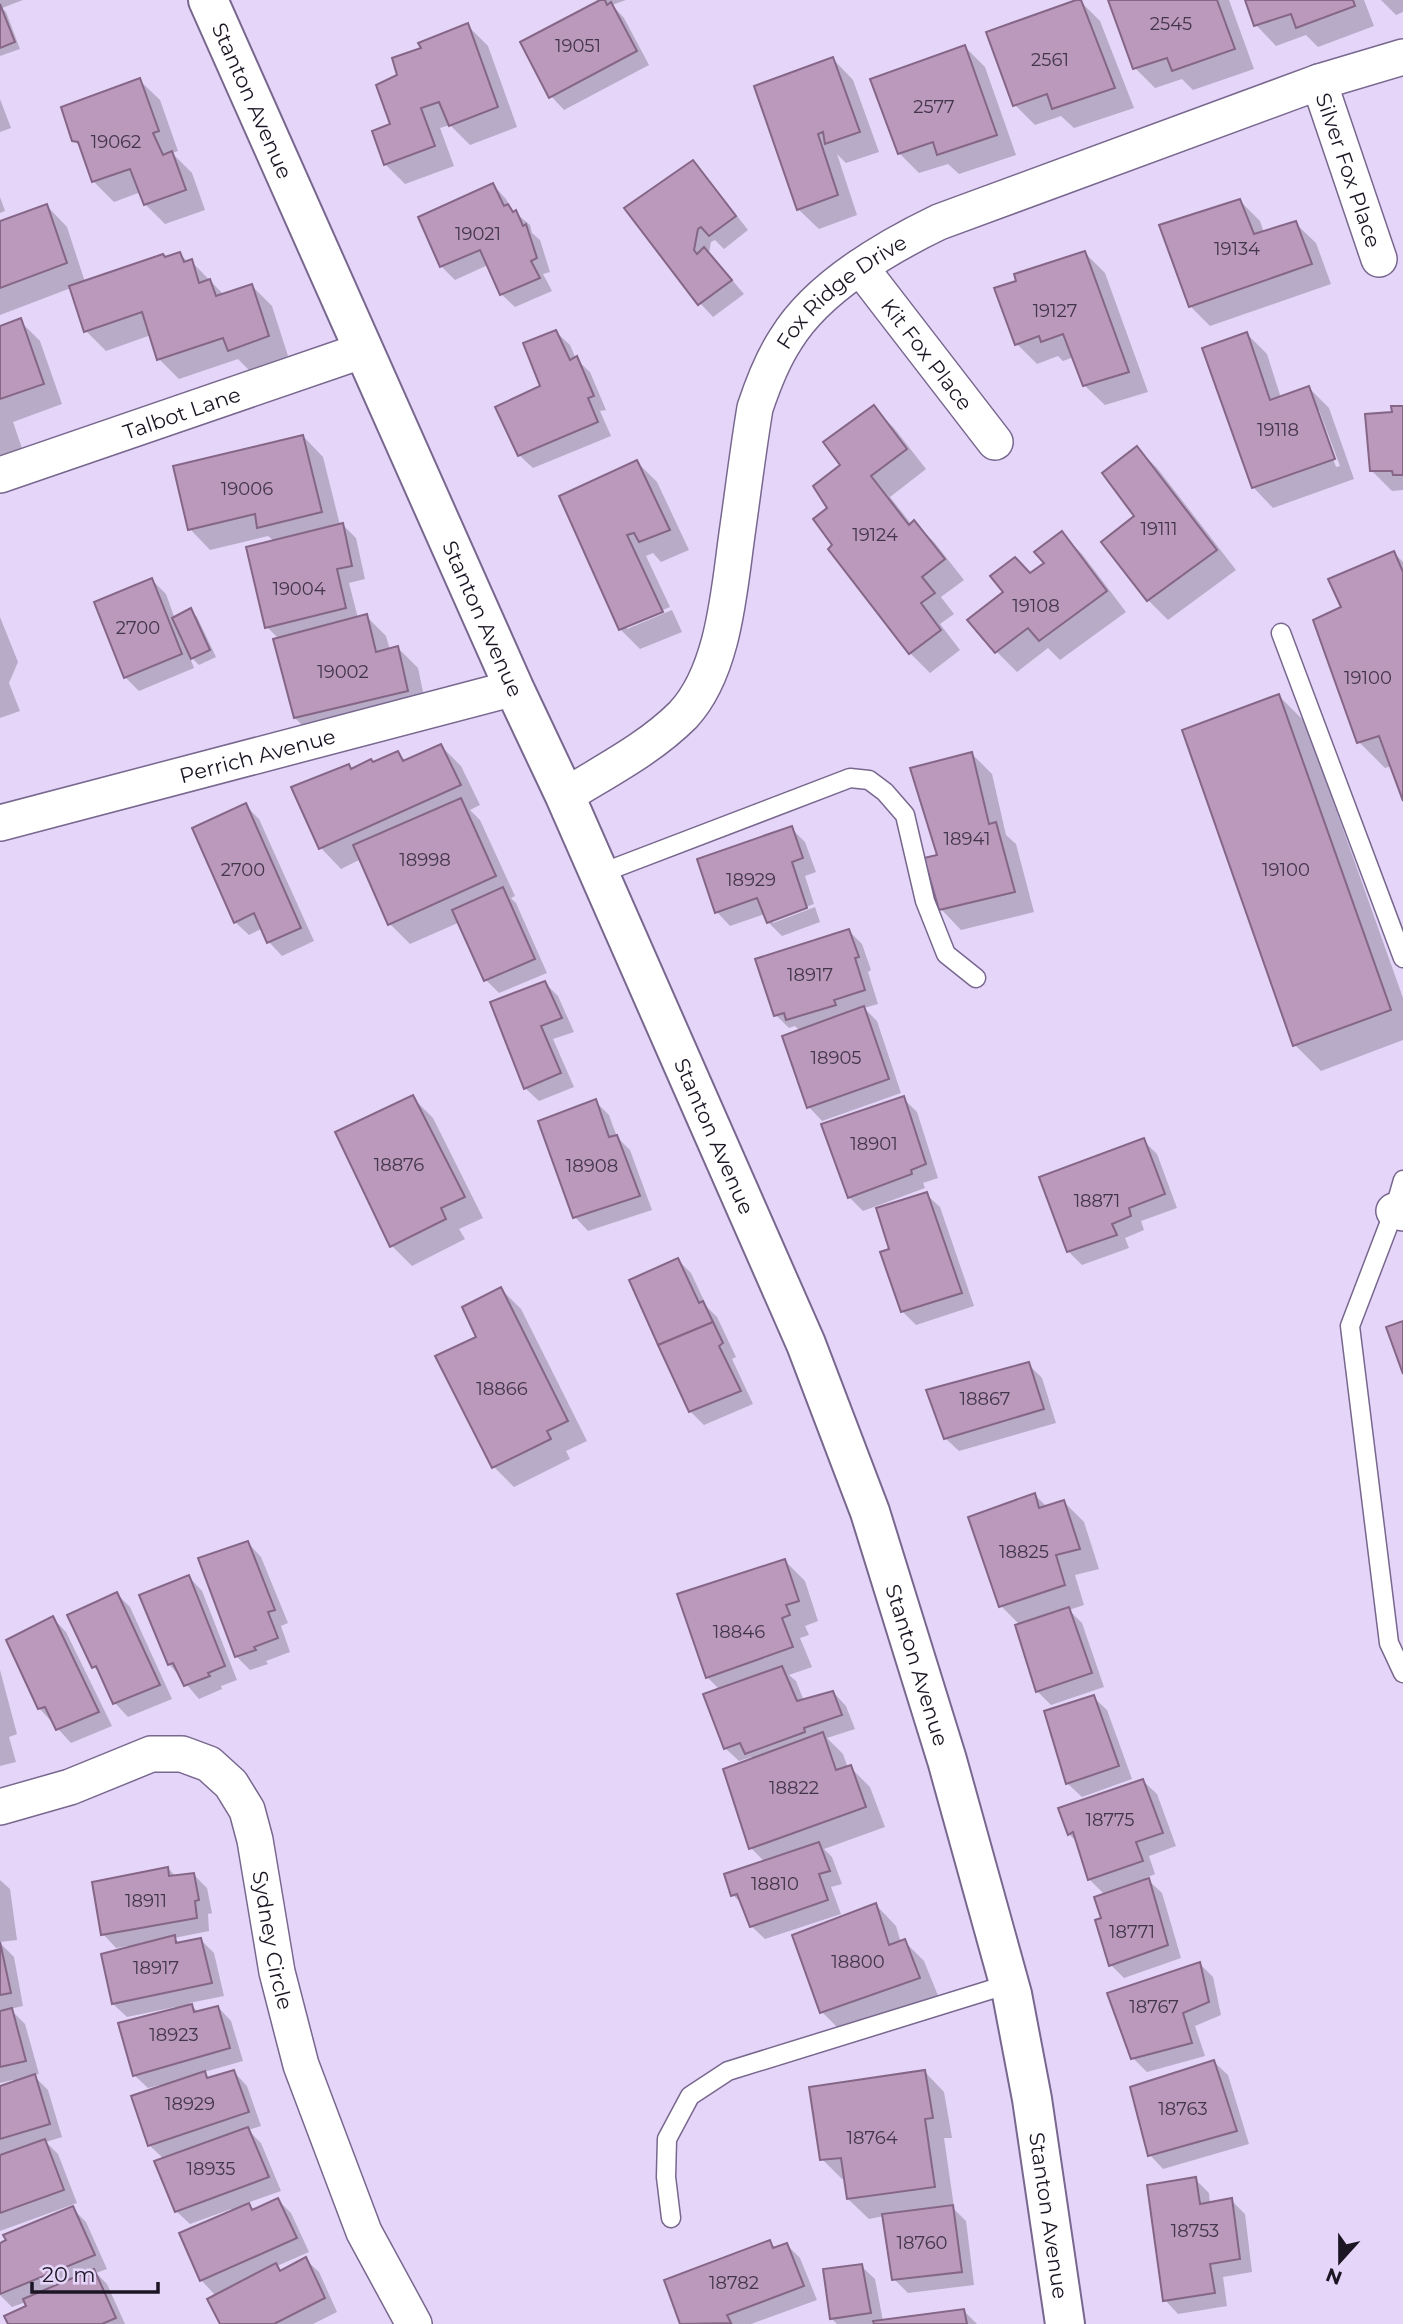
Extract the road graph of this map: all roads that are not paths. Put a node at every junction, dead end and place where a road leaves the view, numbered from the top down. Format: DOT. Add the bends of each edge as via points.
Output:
graph roads {
  1 [pos="208,0"];
  2 [pos="1403,57"];
  3 [pos="1319,82"];
  4 [pos="1379,259"];
  5 [pos="860,267"];
  6 [pos="364,350"];
  7 [pos="995,442"];
  8 [pos="0,475"];
  9 [pos="1281,633"];
  10 [pos="514,688"];
  11 [pos="565,796"];
  12 [pos="0,823"];
  13 [pos="599,874"];
  14 [pos="1403,958"];
  15 [pos="976,978"];
  16 [pos="1400,1201"];
  17 [pos="1403,1673"];
  18 [pos="0,1807"];
  19 [pos="1009,1984"];
  20 [pos="671,2218"];
  21 [pos="414,2324"];
  22 [pos="1065,2324"];
  1 -- 6 [label="street, Stanton Avenue"];
  2 -- 3 [label="street, Fox Ridge Drive"];
  3 -- 4 [label="street, Silver Fox Place"];
  3 -- 5 [label="street, Fox Ridge Drive" via="939,222"];
  5 -- 7 [label="street, Kit Fox Place"];
  5 -- 11 [label="street, Fox Ridge Drive" via="807,312 786,338 765,380 755,408 719,648 702,686 685,713 662,733"];
  6 -- 8 [label="street, Talbot Lane"];
  6 -- 10 [label="street, Stanton Avenue"];
  9 -- 14 [label="lane"];
  10 -- 11 [label="street, Stanton Avenue"];
  10 -- 12 [label="street, Perrich Avenue"];
  11 -- 13 [label="street, Stanton Avenue"];
  13 -- 15 [label="lane" via="850,778 869,780 905,815 925,901 946,954"];
  13 -- 19 [label="street, Stanton Avenue" via="807,1344 870,1512 947,1760"];
  16 -- 17 [label="lane" via="1350,1326 1390,1643"];
  18 -- 21 [label="street, Sydney Circle" via="70,1787 151,1755 182,1754 209,1764 230,1784 247,1810 255,1840 277,1972 301,2065 364,2232"];
  19 -- 20 [label="lane" via="728,2071 690,2096 667,2138"];
  19 -- 22 [label="street, Stanton Avenue" via="1032,2099"];
}
